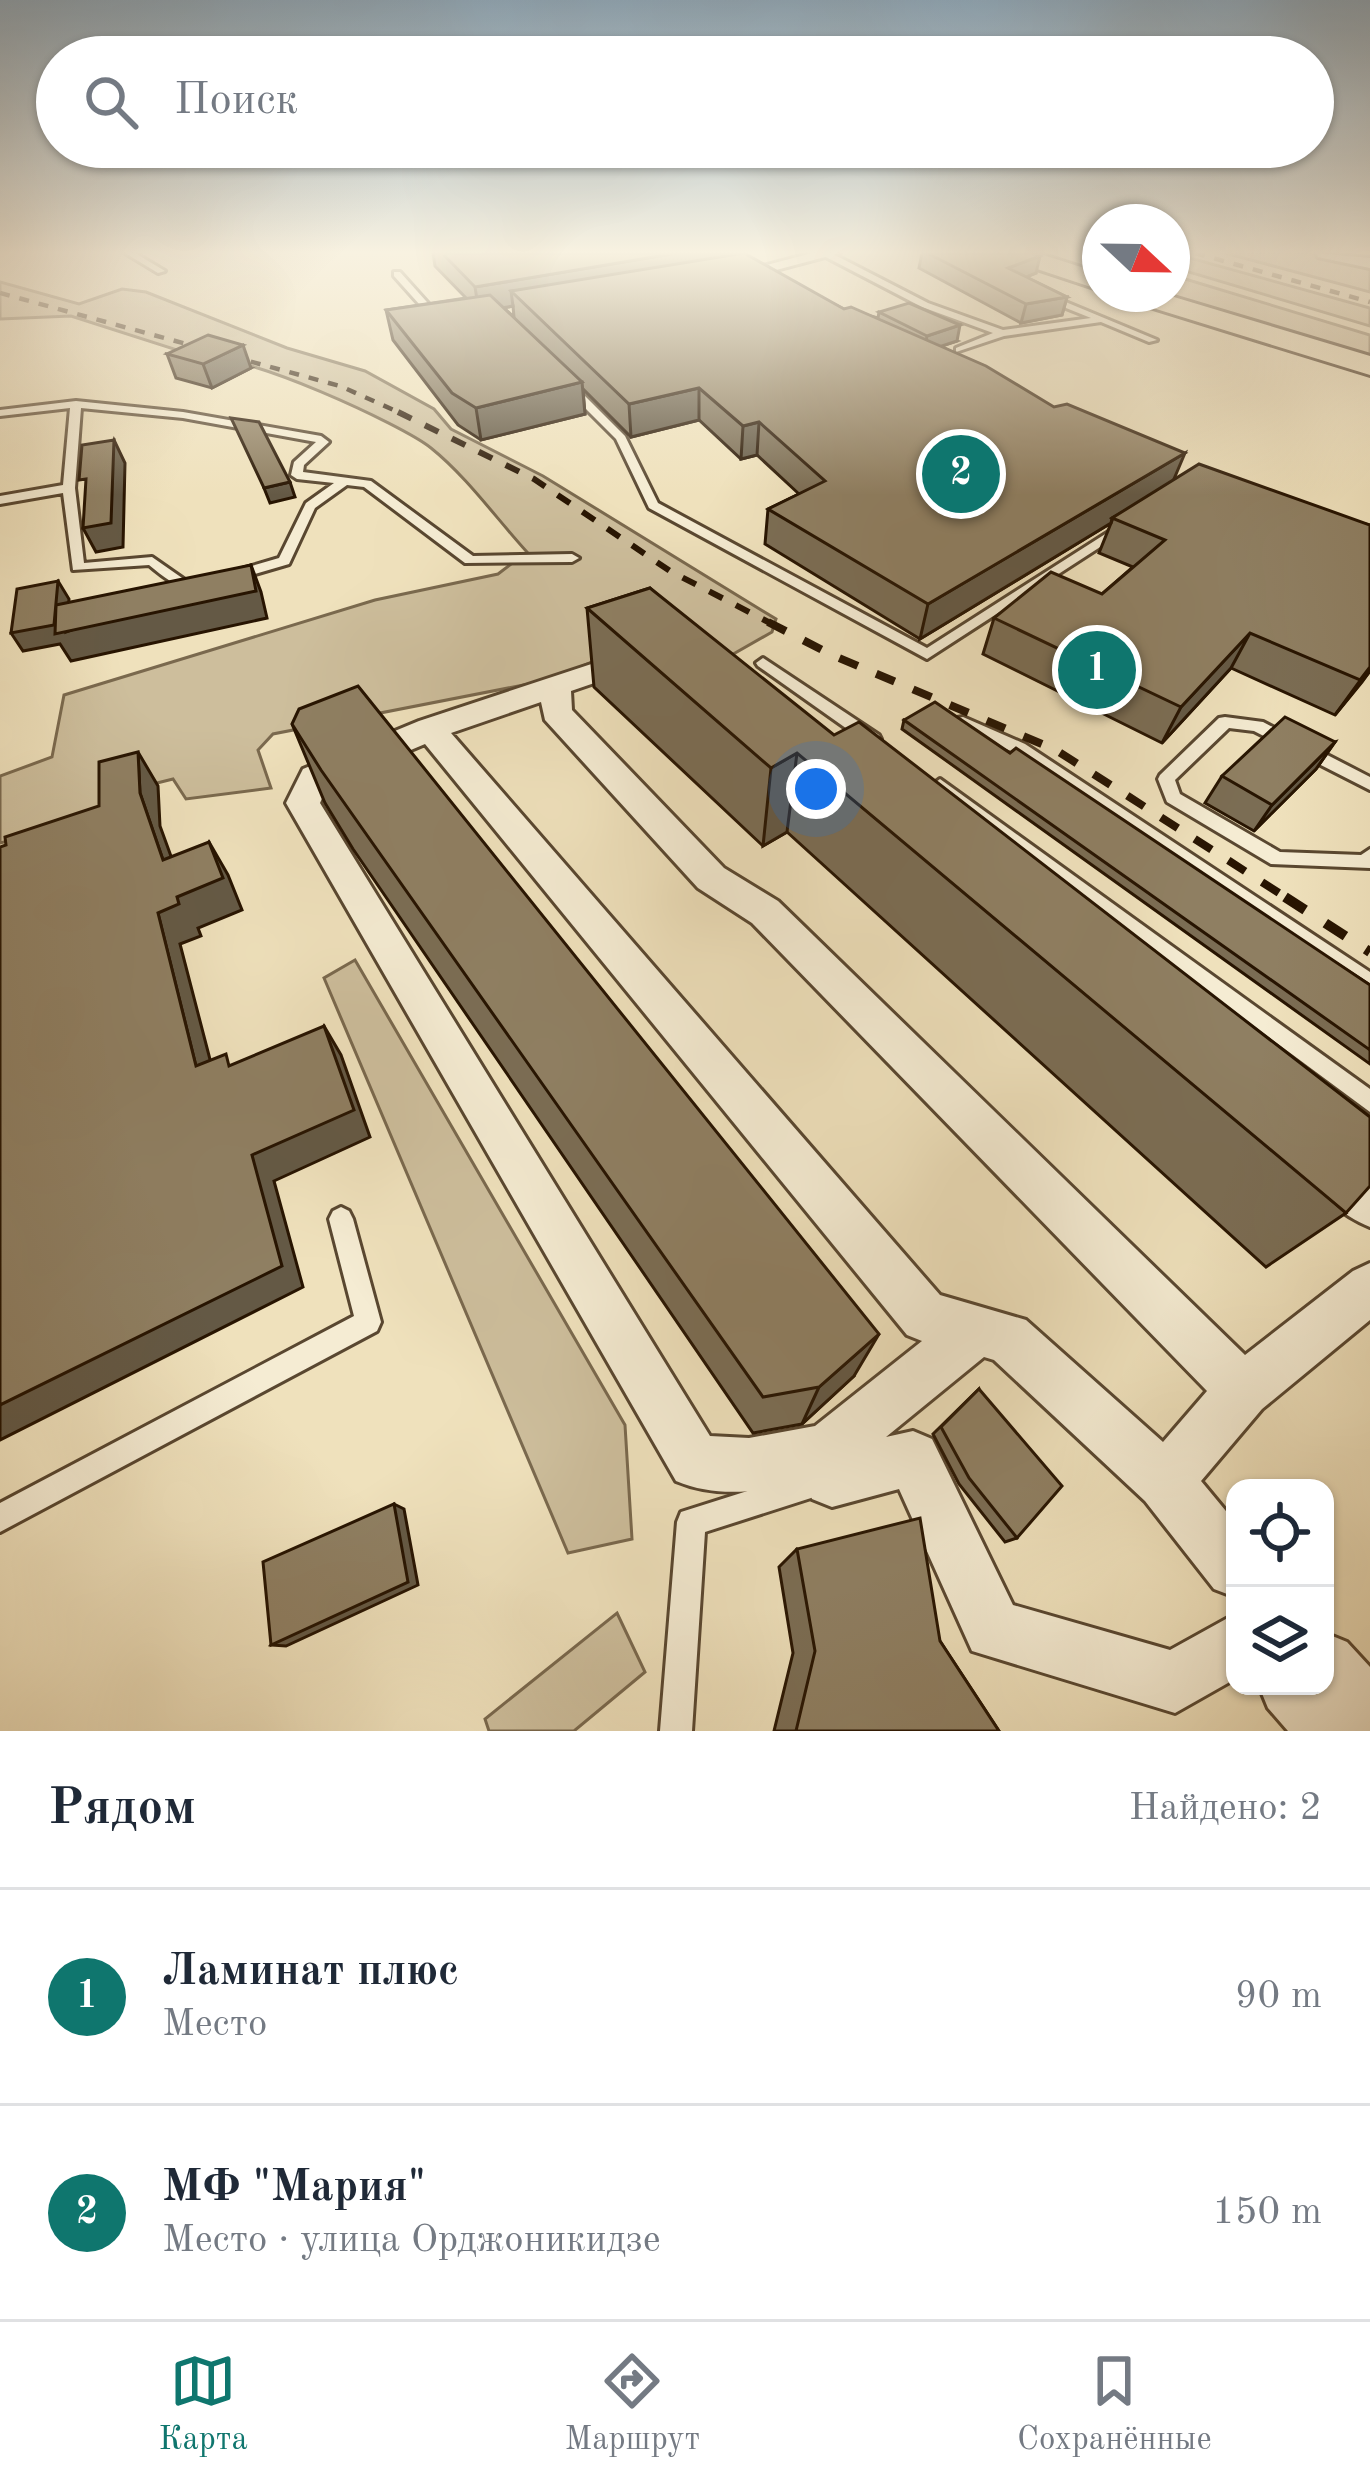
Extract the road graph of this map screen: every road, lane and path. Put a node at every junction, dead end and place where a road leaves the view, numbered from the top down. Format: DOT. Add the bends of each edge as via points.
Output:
graph roads {
  1 [pos="1000,334"];
  2 [pos="1136,334"];
  3 [pos="1267,334"];
  4 [pos="1152,340"];
  5 [pos="959,350"];
  6 [pos="1370,365"];
  7 [pos="560,377"];
  8 [pos="76,404"];
  9 [pos="0,413"];
  10 [pos="345,481"];
  11 [pos="69,488"];
  12 [pos="0,500"];
  13 [pos="1141,516"];
  14 [pos="572,558"];
  15 [pos="679,659"];
  16 [pos="763,663"];
  17 [pos="556,687"];
  18 [pos="753,700"];
  19 [pos="963,722"];
  20 [pos="430,729"];
  21 [pos="827,750"];
  22 [pos="890,751"];
  23 [pos="926,776"];
  24 [pos="1370,784"];
  25 [pos="1370,856"];
  26 [pos="1370,983"];
  27 [pos="1370,1102"];
  28 [pos="1298,1144"];
  29 [pos="1370,1204"];
  30 [pos="341,1219"];
  31 [pos="1370,1288"];
  32 [pos="977,1330"];
  33 [pos="1243,1390"];
  34 [pos="832,1479"];
  35 [pos="1165,1481"];
  36 [pos="0,1518"];
  37 [pos="1226,1557"];
  38 [pos="1226,1650"];
  39 [pos="1334,1674"];
  40 [pos="1298,1695"];
  41 [pos="1370,1712"];
  42 [pos="676,1731"];
  43 [pos="1329,1731"];
  1 -- 5 [label="lane"];
  2 -- 4 [label="lane"];
  3 -- 6 [label="main road"];
  7 -- 13 [label="lane" via="621,438 653,506 927,654"];
  8 -- 9 [label="lane"];
  8 -- 10 [label="lane" via="317,438 321,447 298,464 297,476"];
  8 -- 11 [label="lane"];
  10 -- 11 [label="lane" via="310,506 284,561 197,585 182,584 152,561 78,567"];
  10 -- 14 [label="lane" via="367,484 470,560"];
  11 -- 12 [label="lane"];
  15 -- 17 [label="street" via="660,650"];
  16 -- 22 [label="lane"];
  17 -- 20 [label="street"];
  17 -- 33 [label="street" via="556,712 711,878 766,912"];
  18 -- 21 [label="street"];
  19 -- 26 [label="lane" via="1019,748"];
  20 -- 32 [label="street" via="925,1316"];
  20 -- 32 [label="street" via="315,777 303,802 694,1462 748,1466 826,1450"];
  23 -- 27 [label="lane"];
  24 -- 25 [label="lane" via="1257,725 1225,722 1166,779 1173,799 1277,859"];
  28 -- 29 [label="street"];
  30 -- 36 [label="lane" via="368,1322"];
  31 -- 33 [label="street"];
  32 -- 35 [label="street" via="1008,1338"];
  33 -- 35 [label="street"];
  34 -- 38 [label="street" via="913,1459 993,1630 1175,1682"];
  34 -- 42 [label="lane" via="691,1522"];
  35 -- 37 [label="street"];
  39 -- 41 [label="street"];
  40 -- 43 [label="street"];
}
